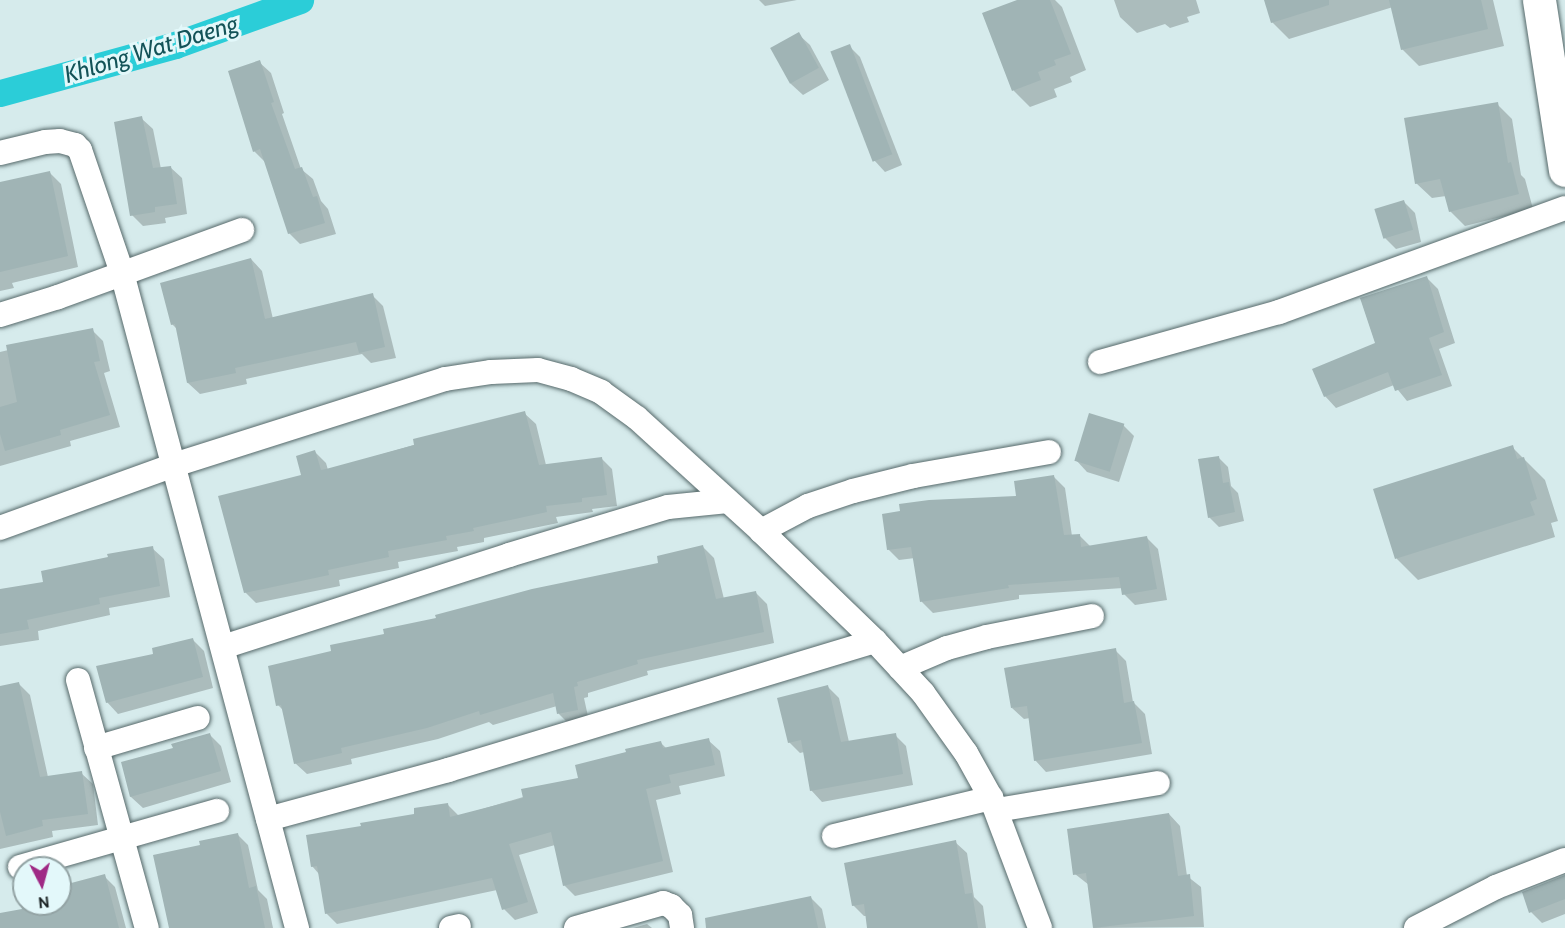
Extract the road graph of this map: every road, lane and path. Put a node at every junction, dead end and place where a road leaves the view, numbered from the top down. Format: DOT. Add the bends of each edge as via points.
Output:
graph roads {
  1 [pos="1539,0"];
  2 [pos="0,153"];
  3 [pos="1565,170"];
  4 [pos="1565,208"];
  5 [pos="242,230"];
  6 [pos="122,273"];
  7 [pos="0,315"];
  8 [pos="1100,362"];
  9 [pos="1049,452"];
  10 [pos="174,465"];
  11 [pos="728,501"];
  12 [pos="0,528"];
  13 [pos="761,531"];
  14 [pos="1092,616"];
  15 [pos="875,640"];
  16 [pos="223,647"];
  17 [pos="900,668"];
  18 [pos="78,680"];
  19 [pos="198,718"];
  20 [pos="96,748"];
  21 [pos="1158,783"];
  22 [pos="994,804"];
  23 [pos="217,811"];
  24 [pos="268,819"];
  25 [pos="834,836"];
  26 [pos="123,840"];
  27 [pos="62,856"];
  28 [pos="1565,860"];
  29 [pos="147,928"];
  30 [pos="297,928"];
  31 [pos="576,928"];
  32 [pos="682,928"];
  33 [pos="1040,928"];
  34 [pos="1416,928"];
  1 -- 3 [label="main road"];
  2 -- 6 [label="street" via="45,142 75,145"];
  4 -- 8 [label="street" via="1279,312"];
  5 -- 6 [label="street"];
  6 -- 7 [label="street"];
  6 -- 10 [label="street"];
  9 -- 13 [label="street" via="913,476 853,491 808,506"];
  10 -- 11 [label="street" via="445,379 538,370 601,392 637,418"];
  10 -- 12 [label="street"];
  10 -- 16 [label="street"];
  11 -- 13 [label="street"];
  11 -- 16 [label="street" via="657,511"];
  13 -- 15 [label="street"];
  14 -- 17 [label="street" via="987,637 947,648"];
  15 -- 17 [label="street"];
  15 -- 24 [label="street" via="448,770"];
  16 -- 24 [label="street"];
  17 -- 22 [label="street" via="966,753"];
  18 -- 20 [label="street"];
  19 -- 20 [label="street"];
  20 -- 26 [label="street"];
  21 -- 22 [label="street"];
  22 -- 25 [label="street"];
  22 -- 33 [label="street"];
  23 -- 26 [label="street"];
  24 -- 30 [label="street"];
  26 -- 27 [label="street"];
  26 -- 29 [label="street"];
  28 -- 34 [label="street" via="1496,886"];
  31 -- 32 [label="street" via="663,903 680,915"];
}
